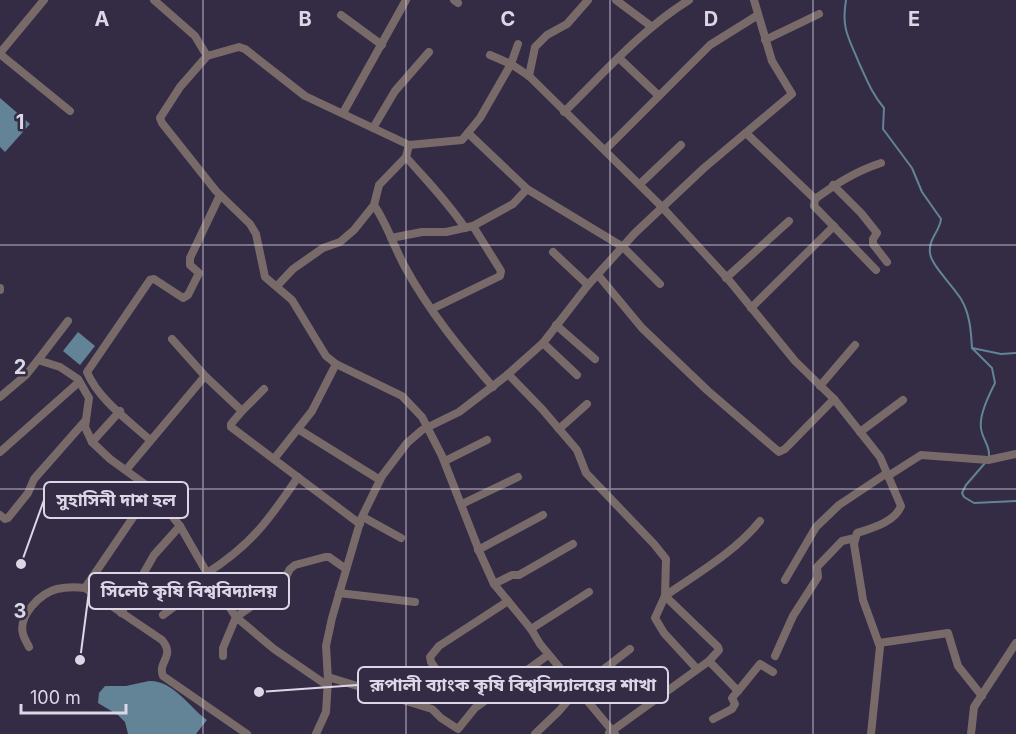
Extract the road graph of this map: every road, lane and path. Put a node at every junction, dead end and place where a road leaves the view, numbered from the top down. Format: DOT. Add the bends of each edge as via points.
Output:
graph roads {
  1 [pos="44,0"];
  2 [pos="154,0"];
  3 [pos="406,0"];
  4 [pos="588,0"];
  5 [pos="616,0"];
  6 [pos="689,0"];
  7 [pos="754,0"];
  8 [pos="819,14"];
  9 [pos="341,15"];
  10 [pos="758,15"];
  11 [pos="652,27"];
  12 [pos="765,40"];
  13 [pos="382,45"];
  14 [pos="518,45"];
  15 [pos="429,52"];
  16 [pos="0,53"];
  17 [pos="490,55"];
  18 [pos="207,56"];
  19 [pos="619,58"];
  20 [pos="511,64"];
  21 [pos="529,76"];
  22 [pos="659,96"];
  23 [pos="70,111"];
  24 [pos="564,112"];
  25 [pos="344,113"];
  26 [pos="373,128"];
  27 [pos="468,133"];
  28 [pos="746,133"];
  29 [pos="409,145"];
  30 [pos="681,145"];
  31 [pos="605,150"];
  32 [pos="406,156"];
  33 [pos="881,163"];
  34 [pos="640,184"];
  35 [pos="833,185"];
  36 [pos="527,189"];
  37 [pos="220,195"];
  38 [pos="815,199"];
  39 [pos="374,205"];
  40 [pos="662,207"];
  41 [pos="789,221"];
  42 [pos="834,226"];
  43 [pos="469,227"];
  44 [pos="391,238"];
  45 [pos="623,247"];
  46 [pos="553,252"];
  47 [pos="887,262"];
  48 [pos="876,270"];
  49 [pos="598,275"];
  50 [pos="726,278"];
  51 [pos="660,284"];
  52 [pos="588,285"];
  53 [pos="277,286"];
  54 [pos="752,308"];
  55 [pos="432,309"];
  56 [pos="68,321"];
  57 [pos="556,325"];
  58 [pos="172,339"];
  59 [pos="543,344"];
  60 [pos="855,345"];
  61 [pos="595,359"];
  62 [pos="38,360"];
  63 [pos="336,364"];
  64 [pos="508,375"];
  65 [pos="577,375"];
  66 [pos="205,376"];
  67 [pos="79,382"];
  68 [pos="820,386"];
  69 [pos="493,387"];
  70 [pos="264,389"];
  71 [pos="0,398"];
  72 [pos="834,399"];
  73 [pos="903,400"];
  74 [pos="587,404"];
  75 [pos="120,411"];
  76 [pos="242,411"];
  77 [pos="86,420"];
  78 [pos="429,426"];
  79 [pos="298,429"];
  80 [pos="559,429"];
  81 [pos="860,432"];
  82 [pos="150,440"];
  83 [pos="487,440"];
  84 [pos="92,442"];
  85 [pos="0,452"];
  86 [pos="1016,454"];
  87 [pos="274,459"];
  88 [pos="445,461"];
  89 [pos="126,470"];
  90 [pos="887,474"];
  91 [pos="298,477"];
  92 [pos="518,477"];
  93 [pos="380,480"];
  94 [pos="151,490"];
  95 [pos="462,504"];
  96 [pos="0,515"];
  97 [pos="543,515"];
  98 [pos="361,520"];
  99 [pos="760,521"];
  100 [pos="180,526"];
  101 [pos="401,538"];
  102 [pos="855,538"];
  103 [pos="573,544"];
  104 [pos="478,550"];
  105 [pos="346,568"];
  106 [pos="207,573"];
  107 [pos="785,580"];
  108 [pos="494,584"];
  109 [pos="214,585"];
  110 [pos="85,588"];
  111 [pos="589,592"];
  112 [pos="339,593"];
  113 [pos="665,596"];
  114 [pos="508,601"];
  115 [pos="415,602"];
  116 [pos="121,613"];
  117 [pos="163,615"];
  118 [pos="236,617"];
  119 [pos="531,629"];
  120 [pos="879,643"];
  121 [pos="1016,643"];
  122 [pos="29,647"];
  123 [pos="630,649"];
  124 [pos="548,655"];
  125 [pos="223,656"];
  126 [pos="775,656"];
  127 [pos="709,661"];
  128 [pos="697,669"];
  129 [pos="773,672"];
  130 [pos="443,680"];
  131 [pos="328,681"];
  132 [pos="577,690"];
  133 [pos="738,691"];
  134 [pos="982,696"];
  135 [pos="713,719"];
  136 [pos="612,733"];
  137 [pos="247,734"];
  138 [pos="316,734"];
  139 [pos="535,734"];
  140 [pos="871,734"];
  141 [pos="970,734"];
  1 -- 16 [label="street"];
  2 -- 18 [label="street" via="195,36"];
  3 -- 13 [label="street"];
  4 -- 21 [label="street" via="567,24 546,35 535,47"];
  5 -- 11 [label="street"];
  6 -- 11 [label="street"];
  7 -- 10 [label="street"];
  8 -- 12 [label="street"];
  9 -- 13 [label="street"];
  10 -- 12 [label="street"];
  10 -- 22 [label="street" via="710,45"];
  11 -- 19 [label="street"];
  12 -- 28 [label="street" via="772,61 792,94"];
  13 -- 25 [label="street"];
  14 -- 20 [label="street"];
  15 -- 26 [label="street" via="395,91"];
  16 -- 23 [label="street"];
  17 -- 20 [label="street"];
  18 -- 25 [label="street" via="239,47 245,49 305,96"];
  18 -- 37 [label="street" via="160,118"];
  19 -- 22 [label="street"];
  19 -- 24 [label="street"];
  20 -- 21 [label="street"];
  20 -- 27 [label="street"];
  21 -- 24 [label="street"];
  22 -- 31 [label="street"];
  24 -- 31 [label="street"];
  25 -- 26 [label="street"];
  26 -- 29 [label="street"];
  27 -- 29 [label="street" via="462,140"];
  27 -- 36 [label="street"];
  28 -- 38 [label="street"];
  28 -- 40 [label="street"];
  29 -- 32 [label="street"];
  30 -- 34 [label="street"];
  31 -- 34 [label="street"];
  32 -- 39 [label="street" via="379,185"];
  32 -- 43 [label="street"];
  33 -- 35 [label="street"];
  34 -- 40 [label="street"];
  35 -- 38 [label="street"];
  35 -- 47 [label="street" via="877,233 873,244"];
  36 -- 43 [label="street" via="513,204"];
  36 -- 45 [label="street"];
  37 -- 53 [label="street" via="250,224 256,234 265,277"];
  37 -- 75 [label="street" via="190,258 190,265 199,273 188,295 183,298 150,280 87,372"];
  38 -- 42 [label="street" via="814,206"];
  39 -- 44 [label="street"];
  39 -- 53 [label="street" via="340,242 323,248"];
  40 -- 45 [label="street"];
  40 -- 50 [label="street"];
  41 -- 50 [label="street"];
  42 -- 48 [label="street"];
  42 -- 54 [label="street"];
  43 -- 44 [label="street"];
  43 -- 55 [label="street" via="501,271 500,276"];
  44 -- 55 [label="street"];
  45 -- 49 [label="street"];
  45 -- 51 [label="street"];
  46 -- 52 [label="street"];
  49 -- 52 [label="street"];
  49 -- 72 [label="street" via="642,328 779,452"];
  50 -- 54 [label="street"];
  52 -- 57 [label="street"];
  53 -- 63 [label="street" via="292,300 326,356"];
  54 -- 68 [label="street"];
  55 -- 69 [label="street"];
  56 -- 62 [label="street"];
  57 -- 59 [label="street"];
  57 -- 61 [label="street"];
  58 -- 66 [label="street"];
  59 -- 64 [label="street"];
  59 -- 65 [label="street"];
  60 -- 68 [label="street"];
  62 -- 67 [label="street" via="60,367"];
  62 -- 71 [label="street"];
  63 -- 78 [label="street" via="402,396"];
  63 -- 79 [label="street" via="318,401"];
  64 -- 69 [label="street"];
  64 -- 80 [label="street"];
  66 -- 76 [label="street"];
  66 -- 82 [label="street"];
  67 -- 77 [label="street" via="89,398"];
  67 -- 85 [label="street"];
  68 -- 72 [label="street"];
  69 -- 78 [label="street" via="459,412"];
  70 -- 76 [label="street"];
  72 -- 81 [label="street"];
  73 -- 81 [label="street"];
  74 -- 80 [label="street"];
  75 -- 82 [label="street"];
  75 -- 84 [label="street"];
  76 -- 87 [label="street" via="230,426"];
  77 -- 84 [label="street"];
  77 -- 96 [label="street" via="34,479 8,518"];
  78 -- 88 [label="street"];
  78 -- 93 [label="street" via="407,443"];
  79 -- 87 [label="street"];
  79 -- 93 [label="street"];
  80 -- 113 [label="street" via="577,450 586,473 666,559"];
  81 -- 90 [label="street" via="880,457"];
  82 -- 89 [label="street"];
  83 -- 88 [label="street"];
  84 -- 89 [label="street"];
  86 -- 90 [label="street" via="988,460 921,455"];
  87 -- 91 [label="street"];
  88 -- 95 [label="street"];
  89 -- 94 [label="street"];
  90 -- 102 [label="street" via="902,506 879,526 857,533"];
  90 -- 107 [label="street" via="839,505 816,527"];
  91 -- 98 [label="street"];
  91 -- 106 [label="street" via="254,537"];
  92 -- 95 [label="street"];
  93 -- 98 [label="street"];
  94 -- 100 [label="street"];
  94 -- 110 [label="street"];
  95 -- 104 [label="street"];
  97 -- 104 [label="street"];
  98 -- 101 [label="street"];
  98 -- 105 [label="street"];
  99 -- 113 [label="street" via="721,557"];
  100 -- 106 [label="street"];
  100 -- 116 [label="street" via="154,555"];
  102 -- 120 [label="street" via="863,600"];
  102 -- 126 [label="street" via="842,541 818,567 818,577 793,616"];
  103 -- 108 [label="street" via="519,575 512,574"];
  104 -- 108 [label="street"];
  105 -- 112 [label="street"];
  105 -- 118 [label="street" via="325,556 295,565 276,589"];
  106 -- 109 [label="street"];
  108 -- 114 [label="street"];
  109 -- 117 [label="street" via="187,597"];
  109 -- 118 [label="street"];
  110 -- 116 [label="street"];
  110 -- 122 [label="street" via="54,590 40,599 23,622"];
  111 -- 119 [label="street"];
  112 -- 115 [label="street"];
  112 -- 131 [label="street" via="326,646"];
  113 -- 127 [label="street" via="718,646"];
  113 -- 128 [label="street" via="655,618"];
  114 -- 119 [label="street"];
  114 -- 130 [label="street" via="439,646 430,657"];
  116 -- 137 [label="street" via="166,645 163,676"];
  118 -- 125 [label="street"];
  118 -- 131 [label="street" via="274,649"];
  119 -- 124 [label="street"];
  120 -- 134 [label="street" via="948,633 958,666"];
  120 -- 140 [label="street"];
  121 -- 134 [label="street"];
  123 -- 132 [label="street"];
  124 -- 131 [label="street" via="475,708 458,729 432,709"];
  124 -- 132 [label="street"];
  127 -- 128 [label="street"];
  127 -- 133 [label="street"];
  128 -- 136 [label="street"];
  129 -- 133 [label="street" via="760,664"];
  131 -- 138 [label="street" via="326,712"];
  132 -- 136 [label="street"];
  132 -- 139 [label="street"];
  133 -- 135 [label="street" via="732,698 732,709"];
  134 -- 141 [label="street" via="974,707"];
}
